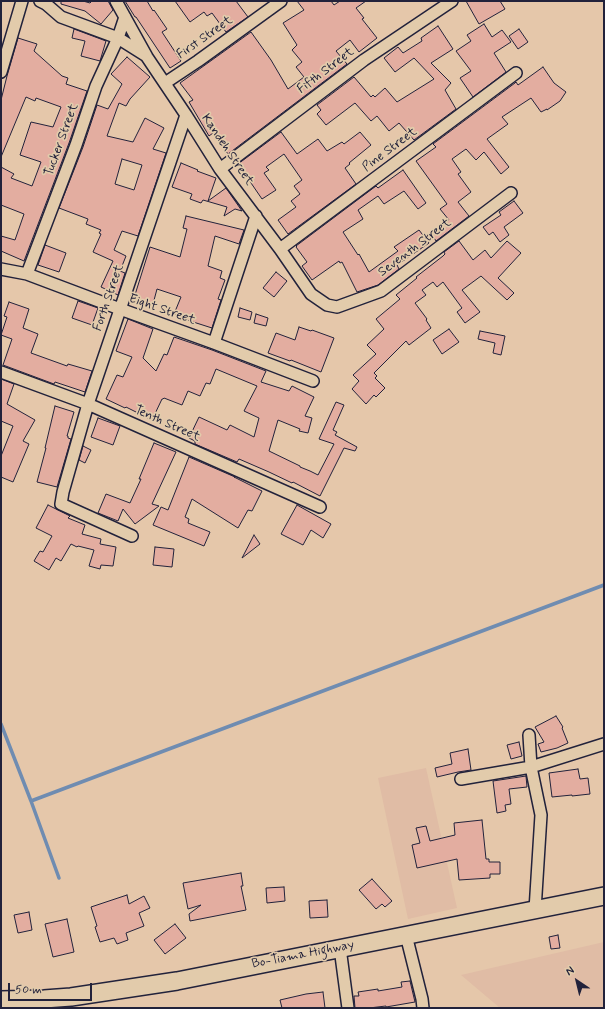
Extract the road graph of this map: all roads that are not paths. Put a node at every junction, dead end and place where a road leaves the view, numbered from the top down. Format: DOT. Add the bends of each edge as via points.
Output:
graph roads {
  1 [pos="22,1"];
  2 [pos="40,1"];
  3 [pos="116,1"];
  4 [pos="281,1"];
  5 [pos="452,1"];
  6 [pos="125,17"];
  7 [pos="118,38"];
  8 [pos="147,57"];
  9 [pos="1,72"];
  10 [pos="516,73"];
  11 [pos="165,83"];
  12 [pos="186,115"];
  13 [pos="220,169"];
  14 [pos="511,193"];
  15 [pos="256,216"];
  16 [pos="280,249"];
  17 [pos="1,270"];
  18 [pos="27,274"];
  19 [pos="327,305"];
  20 [pos="120,310"];
  21 [pos="214,343"];
  22 [pos="1,372"];
  23 [pos="313,381"];
  24 [pos="88,404"];
  25 [pos="320,507"];
  26 [pos="132,536"];
  27 [pos="529,735"];
  28 [pos="604,744"];
  29 [pos="530,767"];
  30 [pos="461,779"];
  31 [pos="604,896"];
  32 [pos="535,910"];
  33 [pos="406,935"];
  34 [pos="340,948"];
  35 [pos="1,1000"];
  36 [pos="70,1002"];
  37 [pos="348,1008"];
  38 [pos="423,1008"];
  1 -- 9 [label="street"];
  2 -- 7 [label="street" via="61,17"];
  3 -- 6 [label="street, Kandeh Street"];
  4 -- 11 [label="street, First Street"];
  5 -- 13 [label="street, Fifth Street" via="364,60"];
  6 -- 7 [label="street, Tucker Street"];
  6 -- 8 [label="street, Kandeh Street"];
  7 -- 8 [label="street"];
  7 -- 18 [label="street, Tucker Street" via="96,86"];
  8 -- 11 [label="street, Kandeh Street"];
  10 -- 16 [label="street, Pine Street"];
  11 -- 12 [label="street, Kandeh Street"];
  12 -- 13 [label="street, Kandeh Street"];
  12 -- 20 [label="street, Forth Street"];
  13 -- 15 [label="street, Kandeh Street"];
  14 -- 19 [label="street, Seventh Street" via="381,291 337,307"];
  15 -- 16 [label="street, Kandeh Street"];
  15 -- 21 [label="street"];
  16 -- 19 [label="street, Kandeh Street" via="311,294"];
  17 -- 18 [label="street, Eight Street"];
  18 -- 20 [label="street, Eight Street"];
  20 -- 21 [label="street, Eight Street"];
  20 -- 24 [label="street, Forth Street"];
  21 -- 23 [label="street, Eight Street"];
  22 -- 24 [label="street, Tenth Street"];
  24 -- 25 [label="street, Tenth Street"];
  24 -- 26 [label="street, Forth Street" via="61,504"];
  27 -- 29 [label="street"];
  28 -- 29 [label="street"];
  29 -- 30 [label="street"];
  29 -- 32 [label="street" via="541,815"];
  31 -- 32 [label="highway, Bo-Tiama Highway"];
  32 -- 33 [label="highway, Bo-Tiama Highway"];
  33 -- 34 [label="highway, Bo-Tiama Highway"];
  33 -- 38 [label="street"];
  34 -- 36 [label="highway, Bo-Tiama Highway"];
  34 -- 37 [label="street"];
  35 -- 36 [label="highway, Bo-Tiama Highway" via="44,999"];
}
